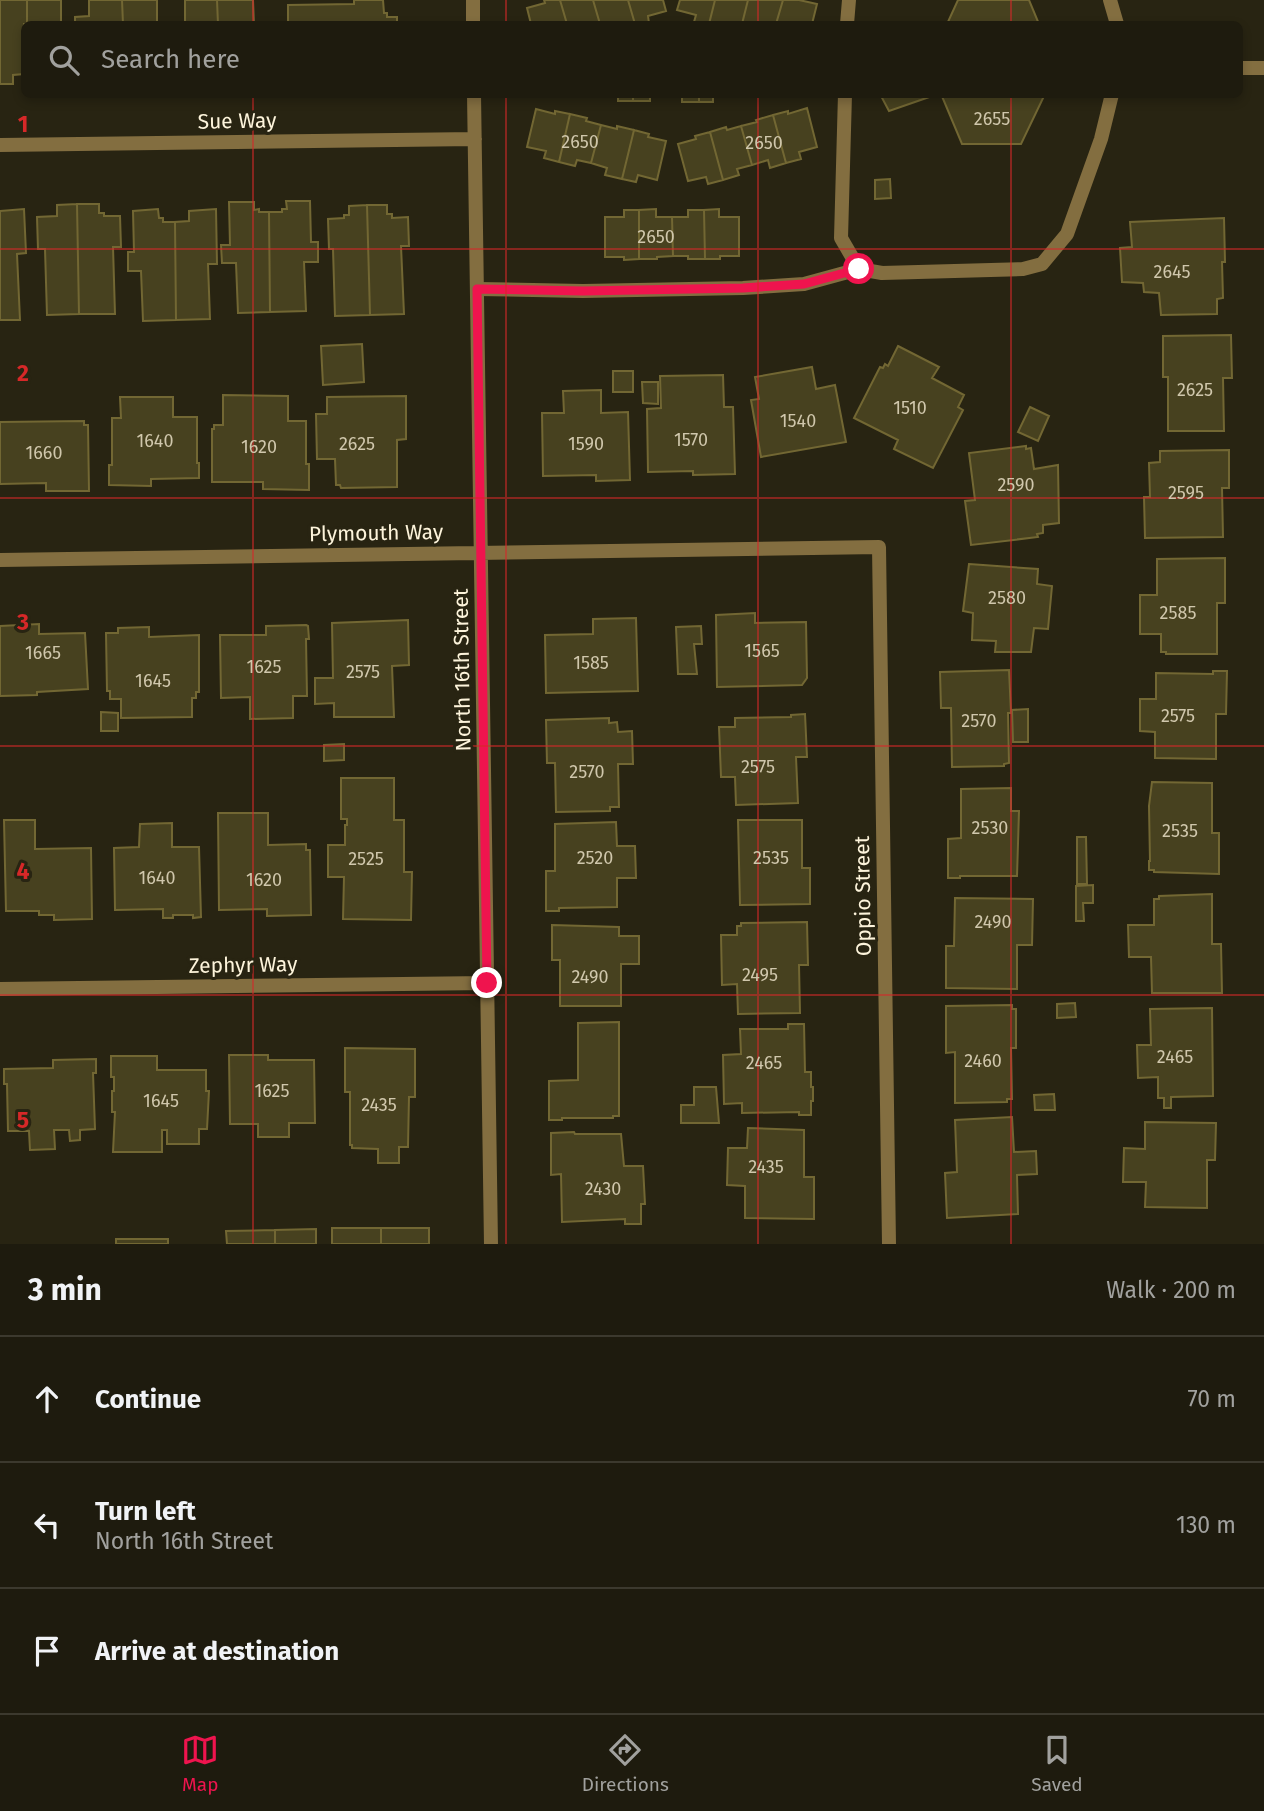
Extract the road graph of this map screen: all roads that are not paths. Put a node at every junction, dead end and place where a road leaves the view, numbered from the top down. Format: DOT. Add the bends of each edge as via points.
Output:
graph roads {
  1 [pos="472,0"];
  2 [pos="849,0"];
  3 [pos="1110,0"];
  4 [pos="473,21"];
  5 [pos="846,21"];
  6 [pos="1116,21"];
  7 [pos="1243,68"];
  8 [pos="1264,68"];
  9 [pos="474,98"];
  10 [pos="845,98"];
  11 [pos="1111,98"];
  12 [pos="475,138"];
  13 [pos="0,145"];
  14 [pos="859,269"];
  15 [pos="477,289"];
  16 [pos="879,547"];
  17 [pos="481,552"];
  18 [pos="0,560"];
  19 [pos="487,983"];
  20 [pos="0,989"];
  21 [pos="491,1244"];
  22 [pos="889,1244"];
  1 -- 4 [label="street"];
  2 -- 5 [label="street"];
  3 -- 6 [label="street"];
  7 -- 8 [label="street"];
  9 -- 12 [label="street, North 16th Street"];
  10 -- 14 [label="street" via="841,238"];
  11 -- 14 [label="street" via="1067,234 1042,264 1023,269 895,273"];
  12 -- 13 [label="street, Sue Way"];
  12 -- 15 [label="street, North 16th Street"];
  14 -- 15 [label="street" via="804,284 743,288"];
  15 -- 17 [label="street, North 16th Street"];
  16 -- 17 [label="street, Plymouth Way"];
  16 -- 22 [label="street, Oppio Street"];
  17 -- 18 [label="street, Plymouth Way"];
  17 -- 19 [label="street, North 16th Street"];
  19 -- 20 [label="street, Zephyr Way"];
  19 -- 21 [label="street, North 16th Street"];
}
